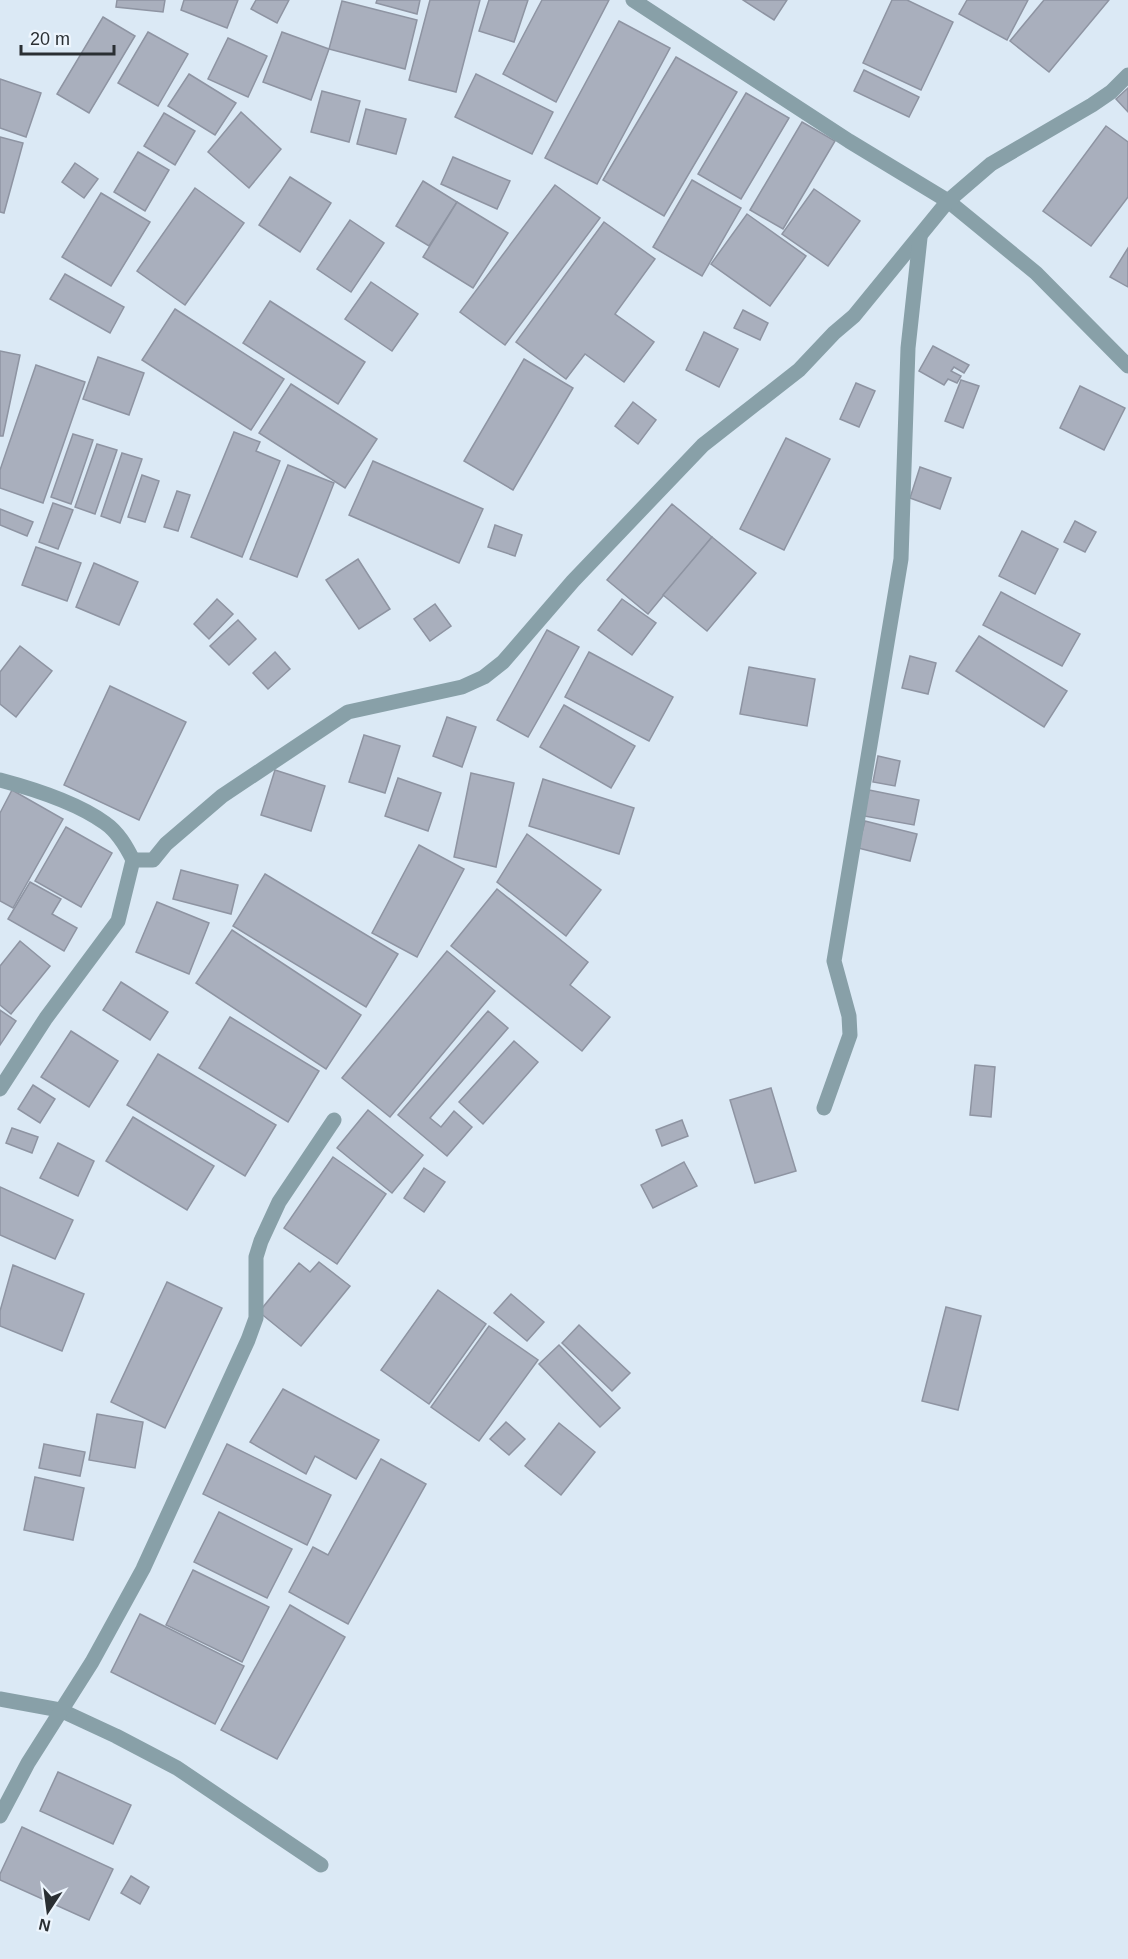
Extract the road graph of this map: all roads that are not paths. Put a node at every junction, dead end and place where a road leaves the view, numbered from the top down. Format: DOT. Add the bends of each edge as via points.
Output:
graph roads {
  1 [pos="633,0"];
  2 [pos="1128,75"];
  3 [pos="948,201"];
  4 [pos="920,238"];
  5 [pos="1128,366"];
  6 [pos="0,780"];
  7 [pos="133,860"];
  8 [pos="0,1089"];
  9 [pos="824,1108"];
  10 [pos="334,1120"];
  11 [pos="0,1699"];
  12 [pos="60,1710"];
  13 [pos="0,1816"];
  14 [pos="321,1866"];
  1 -- 3 [label="street"];
  2 -- 3 [label="street" via="1092,105 992,164"];
  3 -- 4 [label="street"];
  3 -- 5 [label="street" via="1036,273"];
  4 -- 7 [label="street" via="870,298 799,369 703,445 649,499 503,662 462,687 348,712 222,796 153,860"];
  4 -- 9 [label="street" via="909,348 901,559 834,961 849,1016 850,1035"];
  6 -- 7 [label="street" via="50,797 106,823 123,841"];
  7 -- 8 [label="street" via="118,921 46,1018"];
  10 -- 12 [label="street" via="279,1202 261,1241 256,1257 255,1318 248,1340 157,1538 92,1662"];
  11 -- 12 [label="street"];
  12 -- 13 [label="street"];
  12 -- 14 [label="street" via="177,1768"];
}
